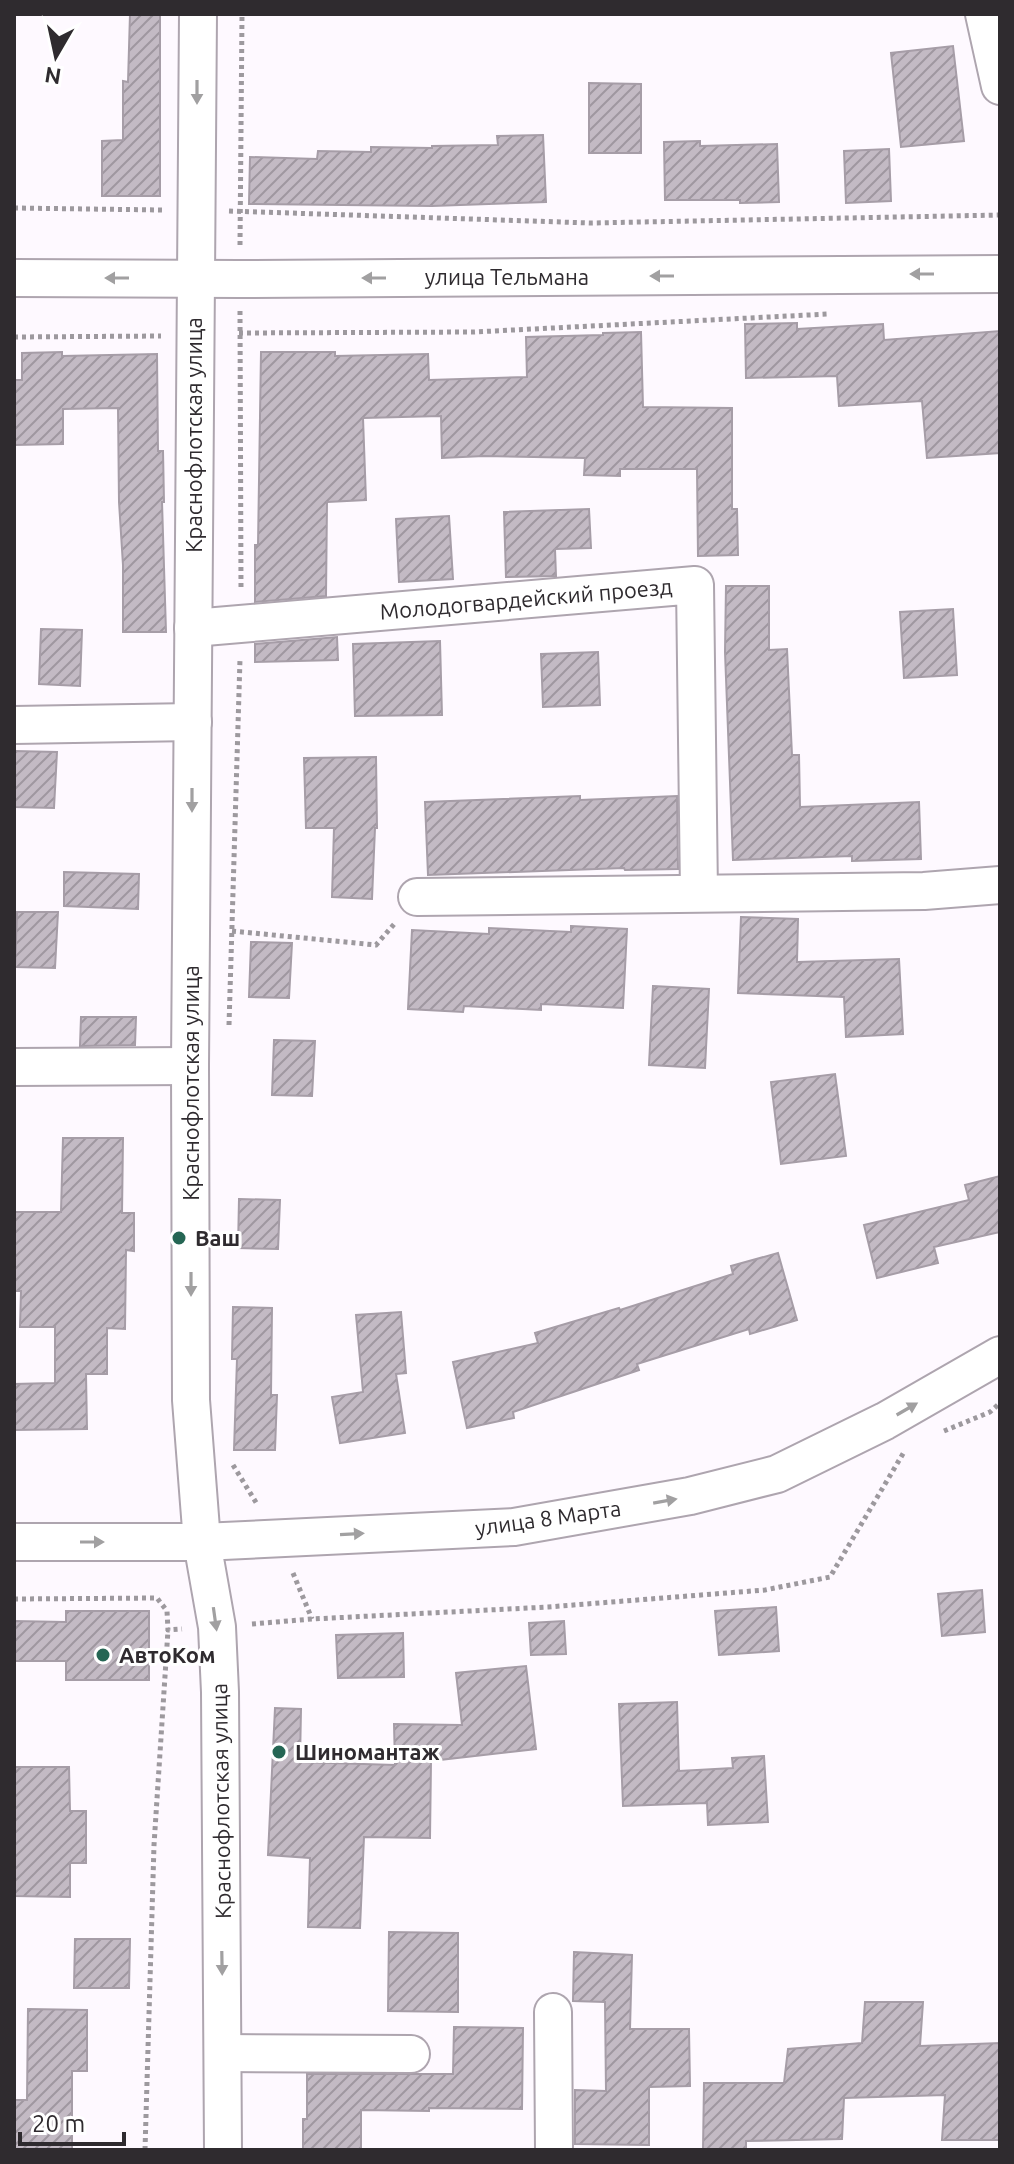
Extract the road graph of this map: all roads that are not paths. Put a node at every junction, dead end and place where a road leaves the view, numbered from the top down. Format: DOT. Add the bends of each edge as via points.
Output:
graph roads {
  1 [pos="198,14"];
  2 [pos="984,14"];
  3 [pos="1000,86"];
  4 [pos="1000,274"];
  5 [pos="14,278"];
  6 [pos="195,279"];
  7 [pos="193,628"];
  8 [pos="193,722"];
  9 [pos="14,725"];
  10 [pos="1000,885"];
  11 [pos="699,893"];
  12 [pos="417,897"];
  13 [pos="190,1066"];
  14 [pos="14,1067"];
  15 [pos="1000,1355"];
  16 [pos="14,1542"];
  17 [pos="202,1542"];
  18 [pos="553,2012"];
  19 [pos="223,2053"];
  20 [pos="411,2054"];
  21 [pos="223,2150"];
  22 [pos="554,2150"];
  1 -- 6 [label="street, Краснофлотская улица, one-way"];
  2 -- 3 [label="street"];
  4 -- 6 [label="street, улица Тельмана, one-way"];
  6 -- 5 [label="street, улица Тельмана, one-way"];
  6 -- 7 [label="street, Краснофлотская улица"];
  7 -- 8 [label="street, Краснофлотская улица"];
  7 -- 11 [label="street, Молодогвардейский проезд" via="695,585"];
  8 -- 9 [label="street"];
  8 -- 13 [label="street, Краснофлотская улица, one-way"];
  10 -- 11 [label="street"];
  11 -- 12 [label="street"];
  13 -- 14 [label="street"];
  13 -- 17 [label="street, Краснофлотская улица, one-way" via="191,1400"];
  17 -- 15 [label="street, улица 8 Марта, one-way" via="514,1527 705,1493 777,1474 885,1421"];
  16 -- 17 [label="street, улица 8 Марта, one-way"];
  17 -- 19 [label="street, Краснофлотская улица, one-way" via="217,1627 220,1692"];
  18 -- 22 [label="street"];
  19 -- 20 [label="street"];
  19 -- 21 [label="street, Краснофлотская улица"];
}
